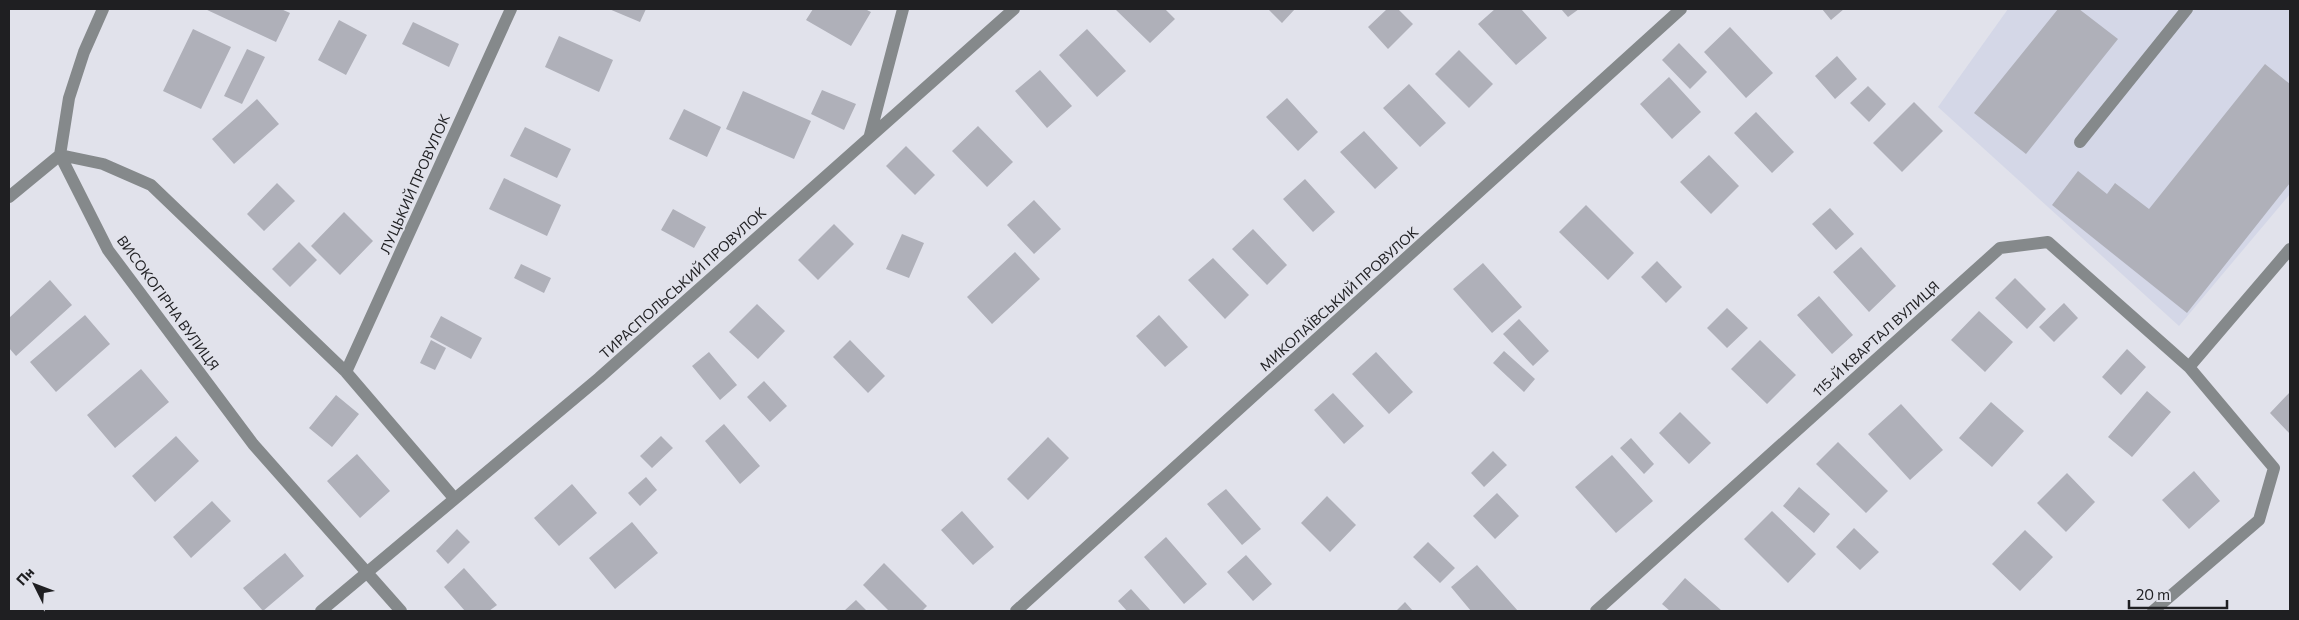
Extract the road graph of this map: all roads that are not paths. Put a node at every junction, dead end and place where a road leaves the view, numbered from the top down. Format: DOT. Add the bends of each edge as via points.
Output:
graph roads {
  1 [pos="103,9"];
  2 [pos="511,9"];
  3 [pos="903,9"];
  4 [pos="1014,9"];
  5 [pos="1681,9"];
  6 [pos="2187,9"];
  7 [pos="870,135"];
  8 [pos="2080,142"];
  9 [pos="60,155"];
  10 [pos="9,197"];
  11 [pos="2290,249"];
  12 [pos="2189,367"];
  13 [pos="346,372"];
  14 [pos="454,498"];
  15 [pos="366,573"];
  16 [pos="321,611"];
  17 [pos="401,611"];
  18 [pos="1016,611"];
  19 [pos="1596,611"];
  20 [pos="2154,611"];
  1 -- 9 [label="street" via="69,98"];
  2 -- 13 [label="street, ЛУЦЬКИЙ ПРОВУЛОК"];
  3 -- 7 [label="street"];
  4 -- 7 [label="street, ТИРАСПОЛЬСЬКИЙ ПРОВУЛОК"];
  5 -- 18 [label="street, МИКОЛАЇВСЬКИЙ ПРОВУЛОК"];
  6 -- 8 [label="street"];
  7 -- 14 [label="street, ТИРАСПОЛЬСЬКИЙ ПРОВУЛОК" via="599,378"];
  9 -- 10 [label="street"];
  9 -- 13 [label="street" via="103,164 151,185"];
  9 -- 15 [label="street, ВИСОКОГІРНА ВУЛИЦЯ" via="108,250 253,444"];
  11 -- 12 [label="street"];
  12 -- 19 [label="street, 115-Й КВАРТАЛ ВУЛИЦЯ" via="2048,242 2000,248"];
  12 -- 20 [label="street, 115-Й КВАРТАЛ ВУЛИЦЯ" via="2274,468 2259,520"];
  13 -- 14 [label="street"];
  14 -- 15 [label="street, ТИРАСПОЛЬСЬКИЙ ПРОВУЛОК"];
  15 -- 16 [label="street, ТИРАСПОЛЬСЬКИЙ ПРОВУЛОК"];
  15 -- 17 [label="street, ВИСОКОГІРНА ВУЛИЦЯ"];
}
